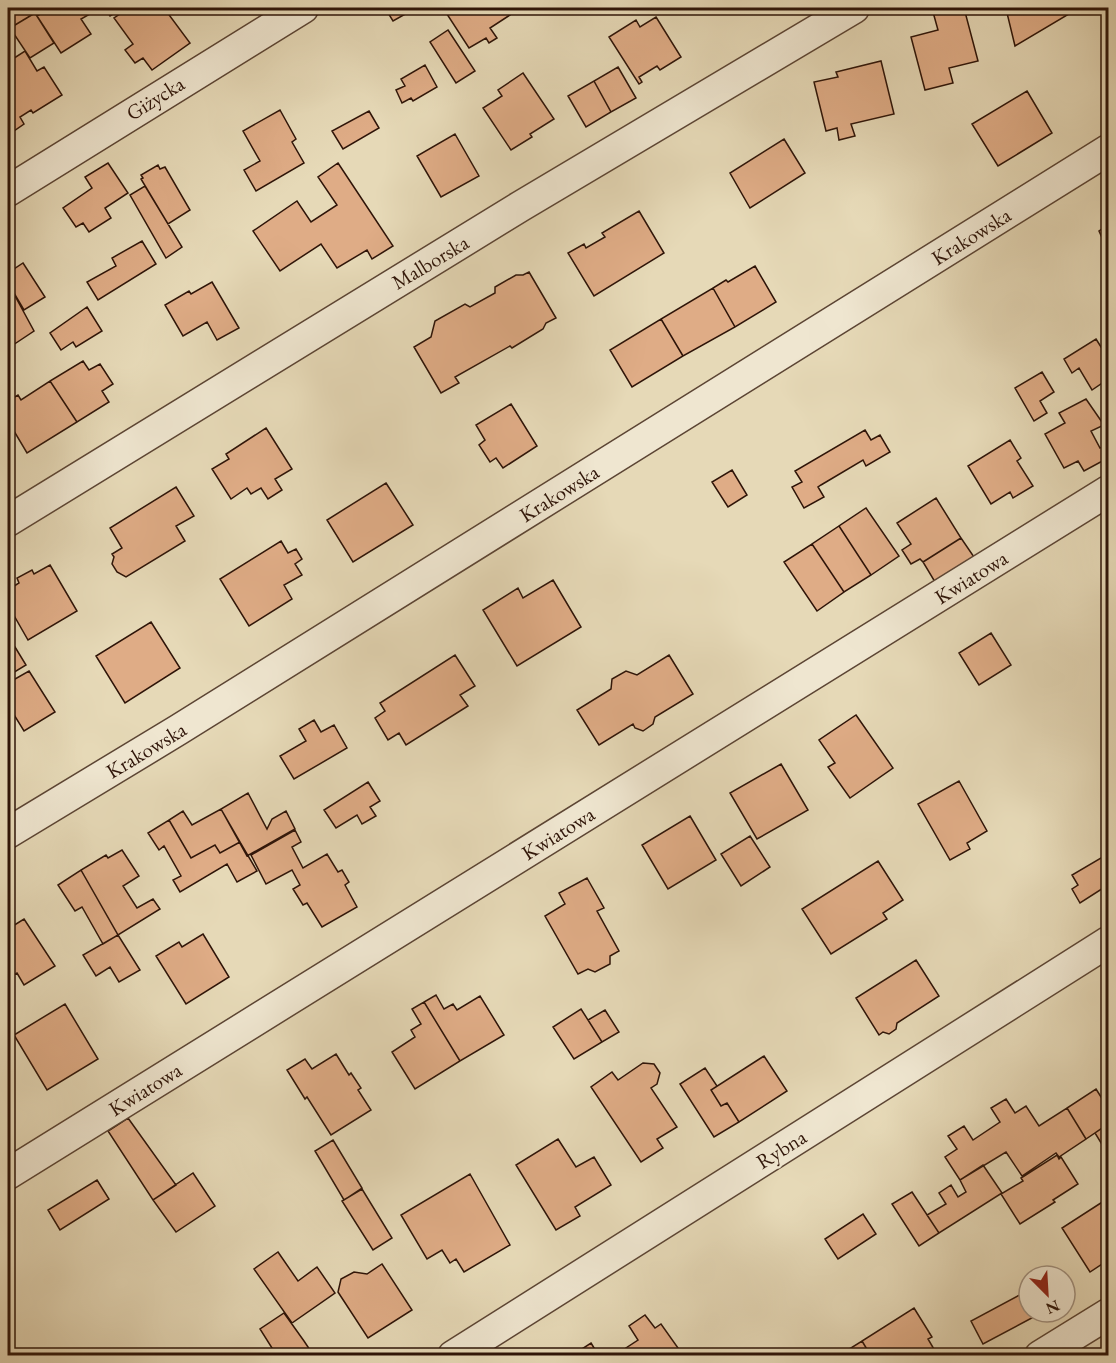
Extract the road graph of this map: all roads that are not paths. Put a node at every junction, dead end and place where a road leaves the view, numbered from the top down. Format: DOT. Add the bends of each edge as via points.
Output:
graph roads {
  1 [pos="303,8"];
  2 [pos="854,8"];
  3 [pos="1108,150"];
  4 [pos="8,191"];
  5 [pos="1108,491"];
  6 [pos="8,521"];
  7 [pos="8,833"];
  8 [pos="1108,942"];
  9 [pos="8,1174"];
  10 [pos="1108,1314"];
  11 [pos="453,1356"];
  12 [pos="1041,1356"];
  1 -- 4 [label="street, Giżycka"];
  2 -- 6 [label="street, Malborska" via="521,206"];
  3 -- 7 [label="street, Krakowska"];
  5 -- 9 [label="street, Kwiatowa"];
  8 -- 11 [label="street, Rybna"];
  10 -- 12 [label="street"];
}
